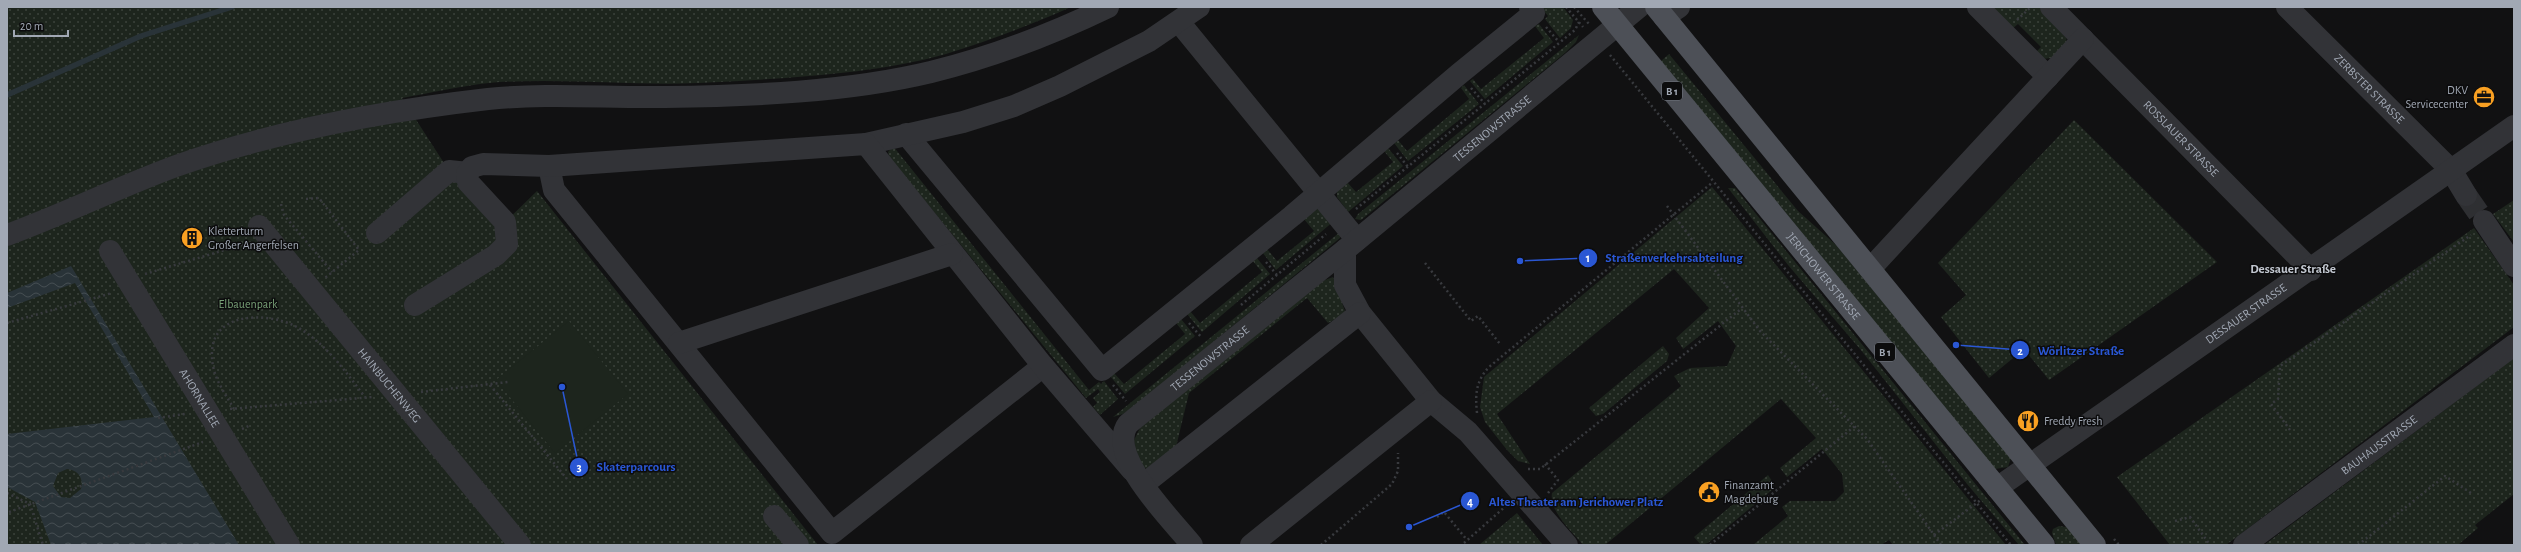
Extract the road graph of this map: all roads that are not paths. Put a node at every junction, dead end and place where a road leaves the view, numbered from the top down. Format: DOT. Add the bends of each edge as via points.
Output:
graph roads {
  1 [pos="1108,7"];
  2 [pos="1199,7"];
  3 [pos="1530,7"];
  4 [pos="1603,7"];
  5 [pos="1639,7"];
  6 [pos="1978,7"];
  7 [pos="2051,7"];
  8 [pos="2287,7"];
  9 [pos="1666,10"];
  10 [pos="1179,22"];
  11 [pos="1618,25"];
  12 [pos="2083,40"];
  13 [pos="2048,77"];
  14 [pos="2514,126"];
  15 [pos="906,134"];
  16 [pos="866,144"];
  17 [pos="549,166"];
  18 [pos="2451,170"];
  19 [pos="468,173"];
  20 [pos="1318,193"];
  21 [pos="2466,195"];
  22 [pos="2485,223"];
  23 [pos="263,231"];
  24 [pos="377,233"];
  25 [pos="7,235"];
  26 [pos="1351,245"];
  27 [pos="110,251"];
  28 [pos="952,254"];
  29 [pos="2514,266"];
  30 [pos="1870,269"];
  31 [pos="2311,270"];
  32 [pos="415,305"];
  33 [pos="1360,313"];
  34 [pos="679,343"];
  35 [pos="2514,345"];
  36 [pos="1043,366"];
  37 [pos="1432,401"];
  38 [pos="2030,466"];
  39 [pos="1138,477"];
  40 [pos="1998,488"];
  41 [pos="774,516"];
  42 [pos="289,545"];
  43 [pos="520,545"];
  44 [pos="798,545"];
  45 [pos="1192,545"];
  46 [pos="1251,545"];
  47 [pos="1567,545"];
  48 [pos="2044,545"];
  49 [pos="2095,545"];
  50 [pos="2244,545"];
  1 -- 25 [label="street" via="1041,36 984,56 930,72 876,82 730,96 523,97 410,110 331,124 181,165"];
  2 -- 10 [label="street"];
  3 -- 20 [label="street" via="1534,13"];
  4 -- 11 [label="main road, JERICHOWER STRASSE / B 1"];
  5 -- 11 [label="street, TESSENOWSTRASSE"];
  6 -- 13 [label="street"];
  7 -- 12 [label="street, ROSSLAUER STRASSE"];
  8 -- 18 [label="street, ZERBSTER STRASSE"];
  9 -- 30 [label="main road"];
  10 -- 15 [label="street" via="1149,42 1014,106 963,122"];
  10 -- 20 [label="street"];
  11 -- 26 [label="street, TESSENOWSTRASSE"];
  11 -- 40 [label="main road, JERICHOWER STRASSE / B 1"];
  12 -- 13 [label="street"];
  12 -- 31 [label="street, ROSSLAUER STRASSE"];
  13 -- 30 [label="street"];
  14 -- 18 [label="street, DESSAUER STRASSE"];
  15 -- 16 [label="street"];
  15 -- 20 [label="street" via="1102,370"];
  16 -- 17 [label="street"];
  16 -- 28 [label="street"];
  17 -- 19 [label="street" via="482,164 472,167"];
  17 -- 34 [label="street" via="554,190"];
  18 -- 21 [label="street, ZERBSTER STRASSE"];
  18 -- 31 [label="street, DESSAUER STRASSE"];
  19 -- 24 [label="street" via="449,171"];
  19 -- 32 [label="street" via="470,186 504,222 507,244 496,255"];
  20 -- 26 [label="street"];
  22 -- 29 [label="street"];
  23 -- 43 [label="street, HAINBUCHENWEG"];
  26 -- 33 [label="street" via="1345,285"];
  26 -- 39 [label="street, TESSENOWSTRASSE" via="1130,422 1122,442"];
  27 -- 42 [label="street, AHORNALLEE"];
  28 -- 34 [label="street"];
  28 -- 36 [label="street"];
  30 -- 38 [label="main road"];
  31 -- 38 [label="street, DESSAUER STRASSE"];
  33 -- 37 [label="street"];
  33 -- 39 [label="street"];
  34 -- 36 [label="street" via="832,533"];
  35 -- 50 [label="street, BAUHAUSSTRASSE"];
  36 -- 39 [label="street"];
  37 -- 46 [label="street"];
  37 -- 47 [label="street" via="1468,432"];
  38 -- 40 [label="street, DESSAUER STRASSE"];
  38 -- 49 [label="main road"];
  39 -- 45 [label="street, TESSENOWSTRASSE"];
  40 -- 48 [label="main road, JERICHOWER STRASSE / B 1"];
  41 -- 44 [label="street"];
}
